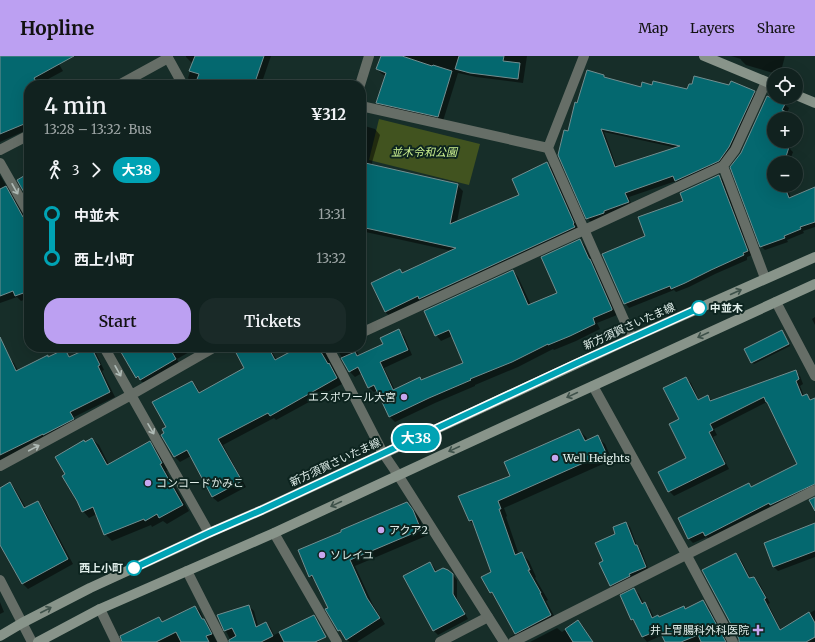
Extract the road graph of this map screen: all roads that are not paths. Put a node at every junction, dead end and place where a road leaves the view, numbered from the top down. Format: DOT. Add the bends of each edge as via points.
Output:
graph roads {
  1 [pos="369,56"];
  2 [pos="584,56"];
  3 [pos="168,57"];
  4 [pos="708,57"];
  5 [pos="128,80"];
  6 [pos="180,80"];
  7 [pos="362,80"];
  8 [pos="767,83"];
  9 [pos="767,90"];
  10 [pos="803,98"];
  11 [pos="815,103"];
  12 [pos="366,107"];
  13 [pos="24,138"];
  14 [pos="548,148"];
  15 [pos="0,150"];
  16 [pos="0,163"];
  17 [pos="723,166"];
  18 [pos="24,205"];
  19 [pos="584,230"];
  20 [pos="815,257"];
  21 [pos="765,278"];
  22 [pos="815,284"];
  23 [pos="776,302"];
  24 [pos="366,331"];
  25 [pos="632,338"];
  26 [pos="107,352"];
  27 [pos="206,352"];
  28 [pos="331,352"];
  29 [pos="815,376"];
  30 [pos="592,386"];
  31 [pos="131,395"];
  32 [pos="383,453"];
  33 [pos="0,466"];
  34 [pos="398,475"];
  35 [pos="815,490"];
  36 [pos="209,533"];
  37 [pos="274,533"];
  38 [pos="686,554"];
  39 [pos="187,571"];
  40 [pos="0,580"];
  41 [pos="100,609"];
  42 [pos="488,617"];
  43 [pos="22,623"];
  44 [pos="0,636"];
  45 [pos="32,642"];
  46 [pos="38,642"];
  47 [pos="116,642"];
  48 [pos="223,642"];
  49 [pos="337,642"];
  50 [pos="440,642"];
  51 [pos="504,642"];
  52 [pos="513,642"];
  53 [pos="733,642"];
  1 -- 7 [label="street"];
  2 -- 14 [label="street"];
  3 -- 5 [label="street"];
  3 -- 6 [label="street"];
  4 -- 8 [label="main road"];
  9 -- 17 [label="street" via="735,150"];
  10 -- 11 [label="main road"];
  12 -- 14 [label="street"];
  13 -- 15 [label="street"];
  14 -- 19 [label="street"];
  16 -- 18 [label="street, one-way"];
  17 -- 19 [label="street"];
  17 -- 21 [label="street"];
  19 -- 24 [label="street"];
  19 -- 25 [label="street"];
  20 -- 21 [label="main road, 新方須賀さいたま線"];
  25 -- 21 [label="main road, 新方須賀さいたま線, one-way"];
  22 -- 23 [label="main road"];
  23 -- 29 [label="street"];
  23 -- 30 [label="main road, one-way"];
  25 -- 32 [label="main road, 新方須賀さいたま線"];
  26 -- 31 [label="street, one-way"];
  27 -- 31 [label="street"];
  28 -- 32 [label="street"];
  30 -- 34 [label="main road, one-way"];
  30 -- 38 [label="street"];
  33 -- 31 [label="street, one-way"];
  31 -- 36 [label="street, one-way"];
  32 -- 34 [label="street"];
  32 -- 36 [label="main road, 新方須賀さいたま線"];
  34 -- 37 [label="main road, one-way"];
  34 -- 42 [label="street"];
  35 -- 38 [label="street"];
  43 -- 36 [label="main road, 新方須賀さいたま線, one-way" via="90,588"];
  37 -- 39 [label="main road"];
  37 -- 49 [label="street"];
  38 -- 52 [label="street"];
  38 -- 53 [label="street"];
  39 -- 41 [label="main road"];
  39 -- 48 [label="street"];
  40 -- 43 [label="street"];
  41 -- 46 [label="main road"];
  41 -- 47 [label="street"];
  42 -- 50 [label="street"];
  42 -- 51 [label="street"];
  43 -- 44 [label="main road, 新方須賀さいたま線"];
  43 -- 45 [label="street"];
}
